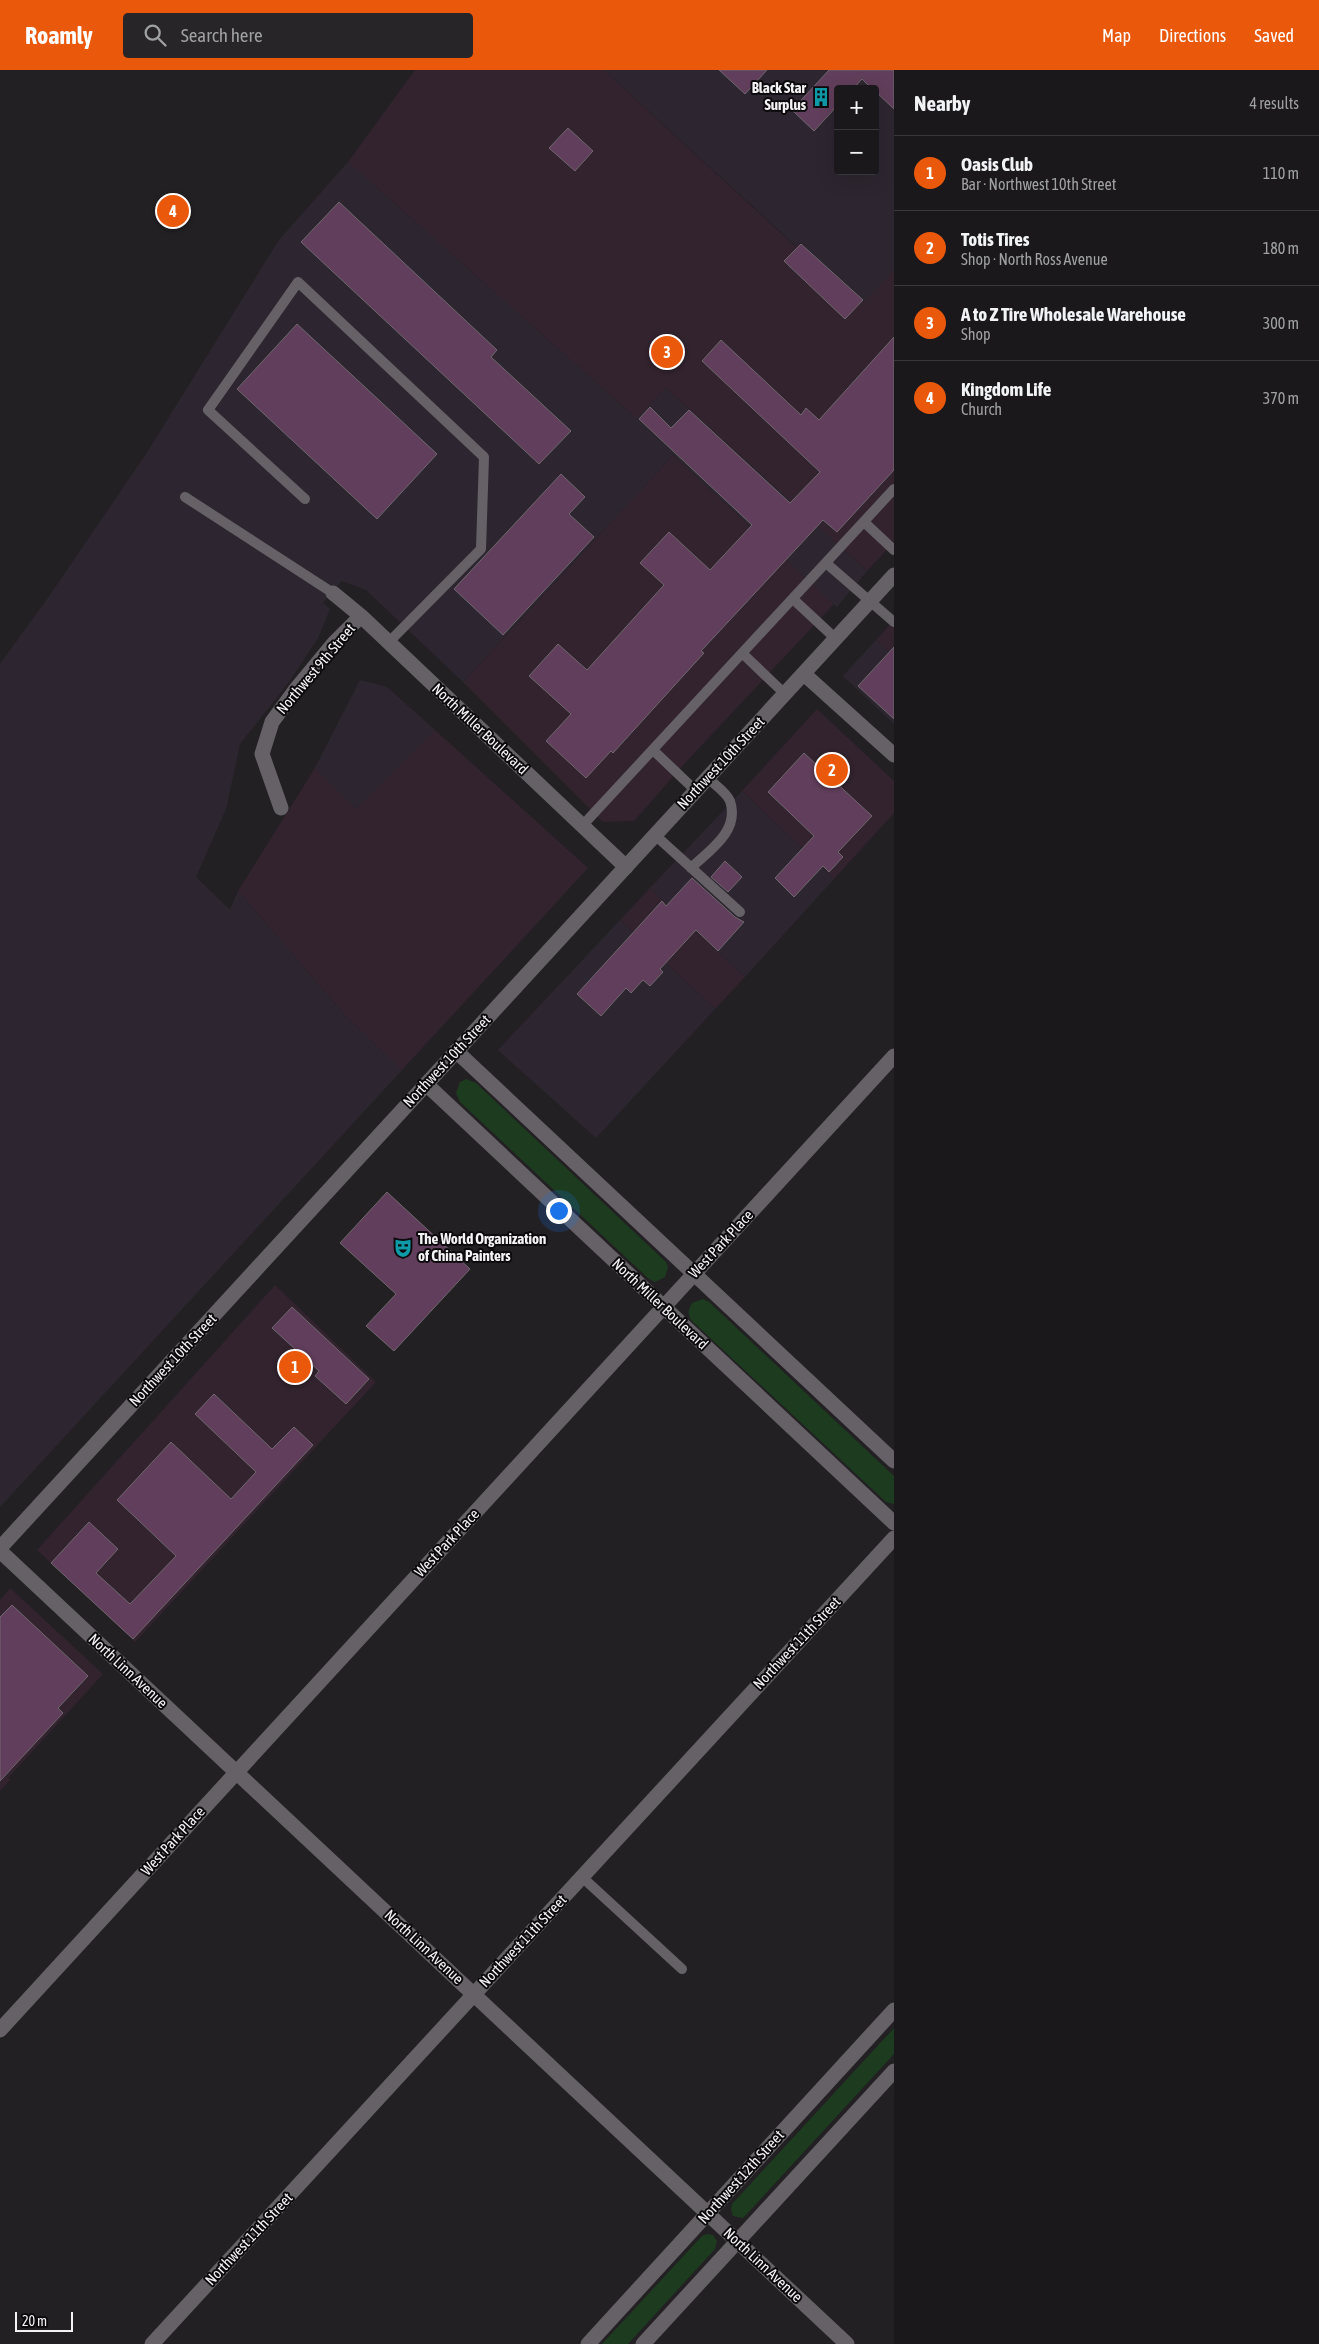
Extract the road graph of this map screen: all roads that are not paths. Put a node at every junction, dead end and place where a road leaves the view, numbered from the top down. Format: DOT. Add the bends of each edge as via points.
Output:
graph roads {
  1 [pos="894,490"];
  2 [pos="185,497"];
  3 [pos="305,498"];
  4 [pos="864,522"];
  5 [pos="894,550"];
  6 [pos="826,563"];
  7 [pos="894,575"];
  8 [pos="333,593"];
  9 [pos="793,599"];
  10 [pos="870,602"];
  11 [pos="361,616"];
  12 [pos="894,622"];
  13 [pos="836,639"];
  14 [pos="388,642"];
  15 [pos="742,653"];
  16 [pos="804,674"];
  17 [pos="785,694"];
  18 [pos="653,750"];
  19 [pos="894,755"];
  20 [pos="708,778"];
  21 [pos="696,791"];
  22 [pos="281,808"];
  23 [pos="582,826"];
  24 [pos="655,835"];
  25 [pos="626,867"];
  26 [pos="691,868"];
  27 [pos="740,912"];
  28 [pos="456,1051"];
  29 [pos="894,1056"];
  30 [pos="426,1084"];
  31 [pos="694,1273"];
  32 [pos="663,1307"];
  33 [pos="894,1461"];
  34 [pos="894,1523"];
  35 [pos="894,1538"];
  36 [pos="0,1549"];
  37 [pos="236,1772"];
  38 [pos="582,1877"];
  39 [pos="682,1969"];
  40 [pos="474,1994"];
  41 [pos="894,2010"];
  42 [pos="0,2030"];
  43 [pos="894,2071"];
  44 [pos="707,2214"];
  45 [pos="737,2241"];
  46 [pos="152,2344"];
  47 [pos="588,2344"];
  48 [pos="643,2344"];
  49 [pos="847,2344"];
  1 -- 4 [label="lane"];
  2 -- 8 [label="lane"];
  3 -- 14 [label="lane" via="208,410 298,282 484,457 481,549"];
  4 -- 5 [label="lane"];
  4 -- 6 [label="lane"];
  6 -- 9 [label="lane"];
  6 -- 10 [label="lane"];
  7 -- 10 [label="street, Northwest 10th Street"];
  8 -- 11 [label="street, North Miller Boulevard"];
  9 -- 13 [label="lane"];
  9 -- 15 [label="lane"];
  10 -- 12 [label="lane"];
  10 -- 13 [label="street, Northwest 10th Street"];
  11 -- 14 [label="street, North Miller Boulevard"];
  11 -- 22 [label="street, Northwest 9th Street" via="296,688 272,722 262,754"];
  13 -- 16 [label="street, Northwest 10th Street"];
  14 -- 23 [label="street, North Miller Boulevard"];
  15 -- 17 [label="lane"];
  15 -- 18 [label="lane"];
  16 -- 17 [label="street, Northwest 10th Street"];
  16 -- 19 [label="street"];
  17 -- 20 [label="street, Northwest 10th Street"];
  18 -- 21 [label="lane"];
  18 -- 23 [label="lane"];
  20 -- 21 [label="street, Northwest 10th Street"];
  20 -- 26 [label="lane" via="729,799 731,817 728,832"];
  21 -- 24 [label="street, Northwest 10th Street"];
  23 -- 25 [label="street, North Miller Boulevard"];
  24 -- 25 [label="street, Northwest 10th Street"];
  24 -- 26 [label="lane"];
  25 -- 28 [label="street, Northwest 10th Street"];
  26 -- 27 [label="lane"];
  28 -- 30 [label="street, Northwest 10th Street"];
  28 -- 31 [label="street"];
  29 -- 31 [label="street, West Park Place"];
  30 -- 32 [label="street, North Miller Boulevard"];
  30 -- 36 [label="street, Northwest 10th Street"];
  31 -- 32 [label="street, West Park Place"];
  31 -- 33 [label="street"];
  32 -- 34 [label="street, North Miller Boulevard"];
  32 -- 37 [label="street, West Park Place"];
  35 -- 38 [label="street, Northwest 11th Street"];
  36 -- 37 [label="street, North Linn Avenue"];
  37 -- 40 [label="street, North Linn Avenue"];
  37 -- 42 [label="street, West Park Place"];
  38 -- 39 [label="lane"];
  38 -- 40 [label="street, Northwest 11th Street"];
  40 -- 44 [label="street, North Linn Avenue"];
  40 -- 46 [label="street, Northwest 11th Street"];
  41 -- 44 [label="street, Northwest 12th Street"];
  43 -- 45 [label="street"];
  44 -- 45 [label="street, North Linn Avenue"];
  44 -- 47 [label="street, Northwest 12th Street"];
  45 -- 48 [label="street"];
  45 -- 49 [label="street, North Linn Avenue"];
}
